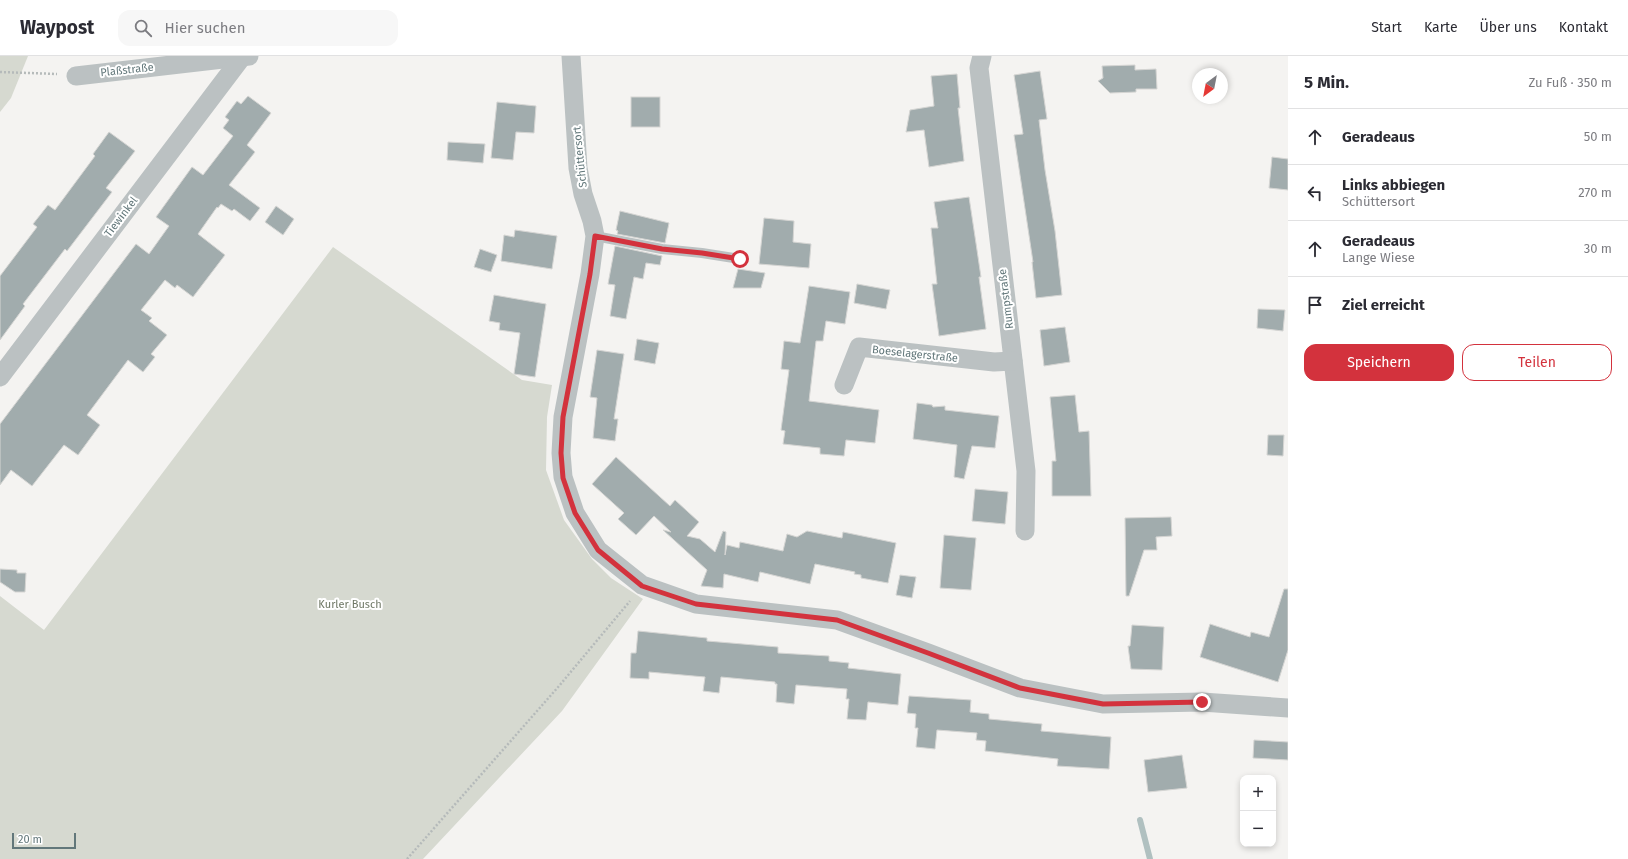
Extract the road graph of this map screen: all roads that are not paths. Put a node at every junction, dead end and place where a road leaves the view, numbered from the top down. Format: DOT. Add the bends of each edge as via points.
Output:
graph roads {
  1 [pos="571,56"];
  2 [pos="248,57"];
  3 [pos="981,62"];
  4 [pos="76,76"];
  5 [pos="595,236"];
  6 [pos="740,259"];
  7 [pos="1013,361"];
  8 [pos="0,377"];
  9 [pos="844,386"];
  10 [pos="1025,530"];
  11 [pos="1288,708"];
  1 -- 5 [label="street, Schüttersort" via="578,168"];
  2 -- 4 [label="street, Plaßstraße"];
  2 -- 8 [label="street, Tiewinkel"];
  3 -- 7 [label="street, Rumpstraße"];
  5 -- 6 [label="lane" via="662,249"];
  5 -- 11 [label="street, Schüttersort" via="563,417 563,478 575,513 598,550 642,586 696,604 837,620 1020,688 1103,704 1202,702"];
  7 -- 9 [label="street, Boeselagerstraße" via="994,362 859,348"];
  7 -- 10 [label="street, Rumpstraße" via="1026,471"];
}
